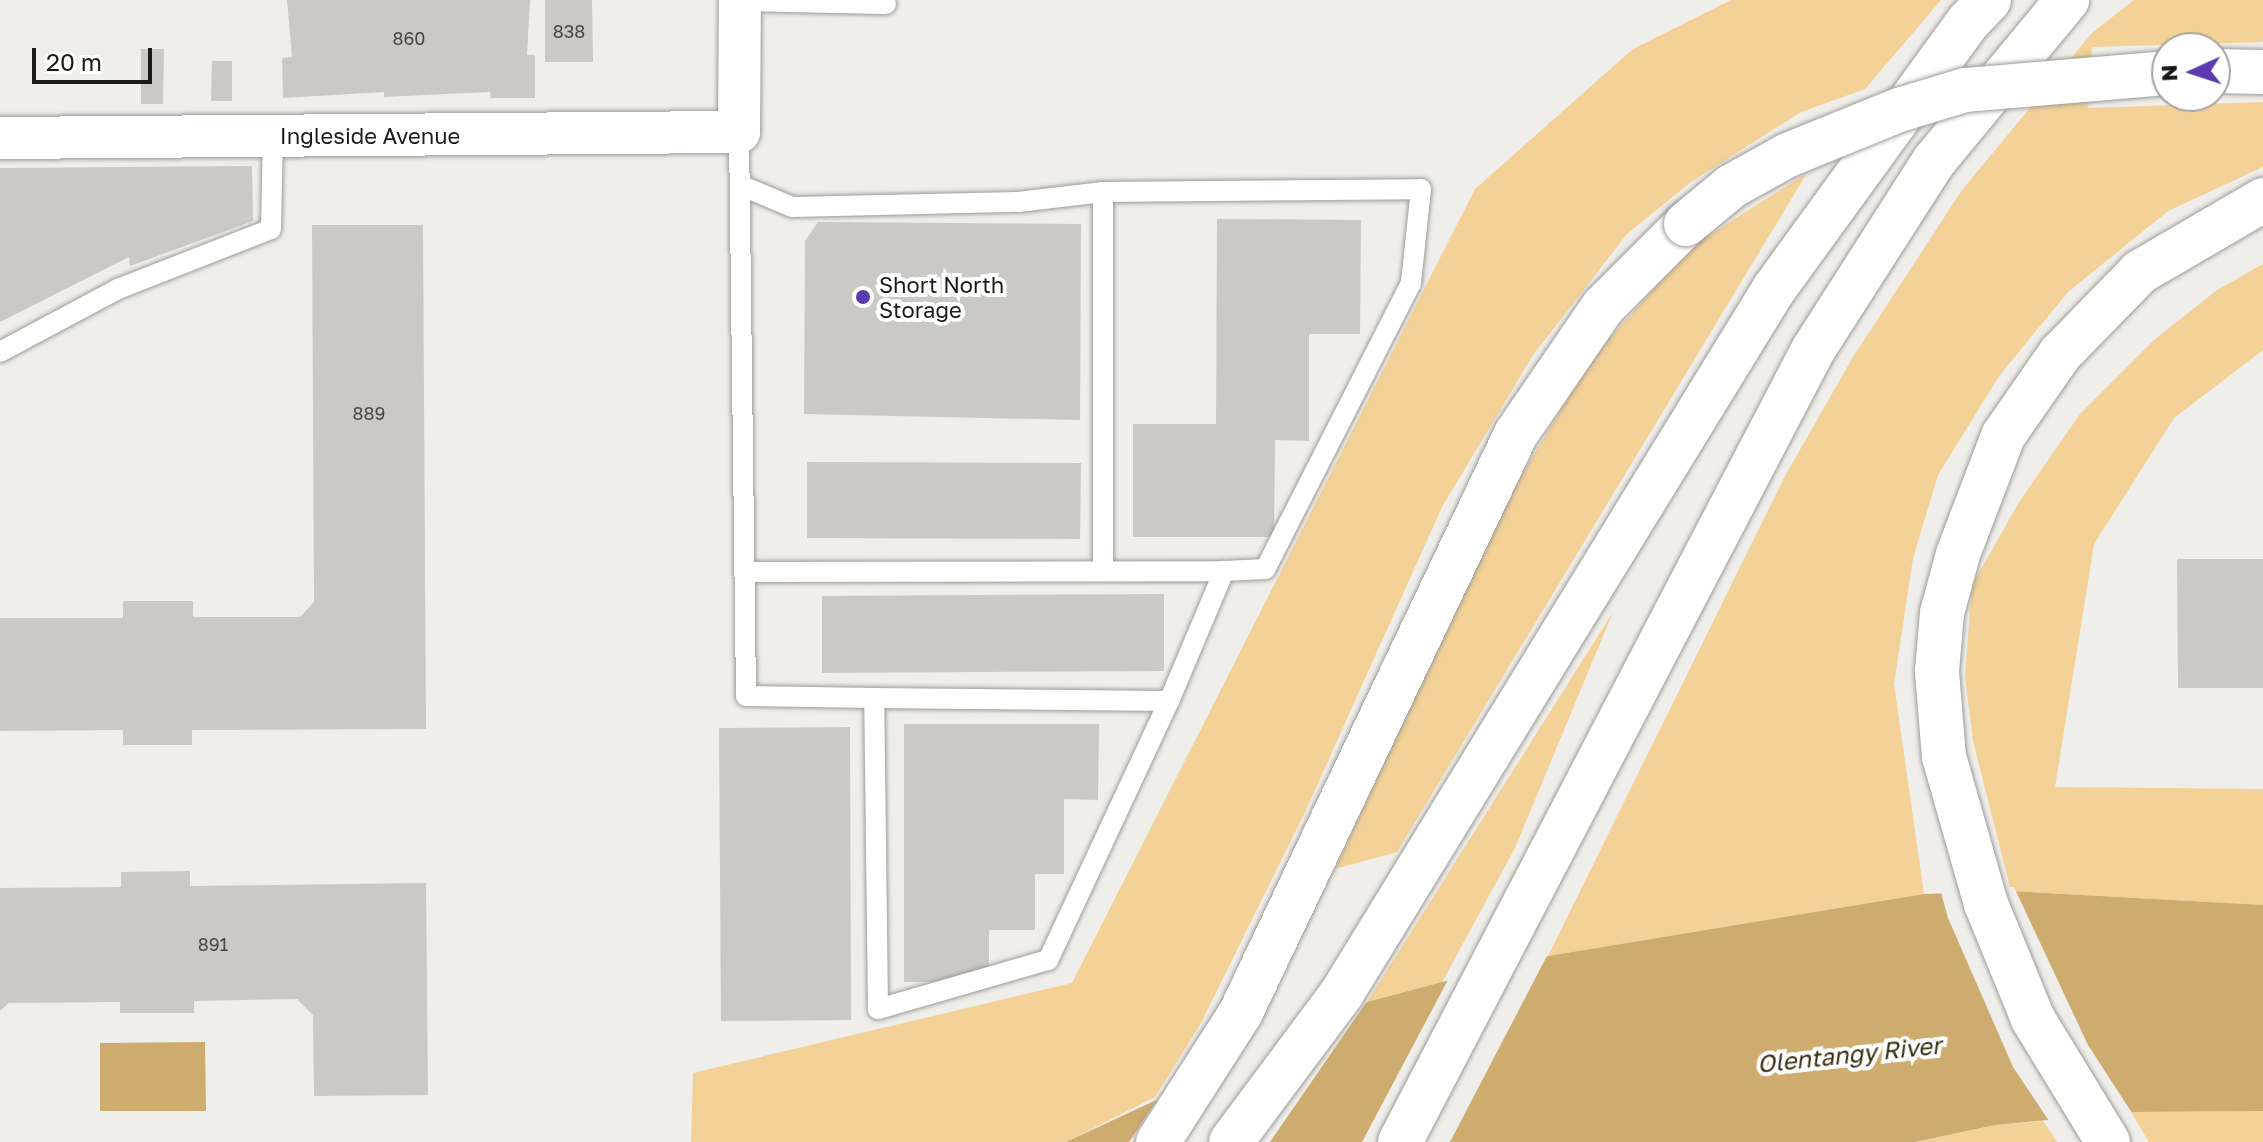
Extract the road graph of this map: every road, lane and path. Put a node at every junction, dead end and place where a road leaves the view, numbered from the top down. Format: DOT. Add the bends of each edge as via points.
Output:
graph roads {
  1 [pos="740,0"];
  2 [pos="1989,0"];
  3 [pos="2067,0"];
  4 [pos="886,4"];
  5 [pos="2231,71"];
  6 [pos="2263,72"];
  7 [pos="2151,74"];
  8 [pos="739,132"];
  9 [pos="273,137"];
  10 [pos="0,138"];
  11 [pos="740,185"];
  12 [pos="1103,192"];
  13 [pos="2263,200"];
  14 [pos="0,352"];
  15 [pos="1103,571"];
  16 [pos="1224,571"];
  17 [pos="744,572"];
  18 [pos="874,698"];
  19 [pos="1169,701"];
  20 [pos="1158,1142"];
  21 [pos="1231,1142"];
  22 [pos="1400,1142"];
  23 [pos="2108,1142"];
  1 -- 4 [label="lane"];
  1 -- 8 [label="street"];
  2 -- 21 [label="highway" via="1774,289 1342,993"];
  3 -- 22 [label="highway" via="1934,161 1813,350"];
  5 -- 6 [label="highway"];
  7 -- 20 [label="highway, bridge" via="1965,90 1788,155 1732,186 1603,307 1516,434 1241,1012"];
  8 -- 9 [label="street, Ingleside Avenue"];
  8 -- 11 [label="lane"];
  9 -- 10 [label="street, Ingleside Avenue"];
  9 -- 14 [label="lane" via="271,229 118,289"];
  11 -- 12 [label="lane" via="792,207 1018,202"];
  11 -- 17 [label="lane"];
  12 -- 15 [label="lane"];
  12 -- 16 [label="lane" via="1421,189 1411,283 1265,569"];
  13 -- 23 [label="highway" via="2140,272 2060,354 2003,436 1958,554 1942,613 1937,671 1944,757 1986,904 2033,1019"];
  15 -- 16 [label="lane"];
  15 -- 17 [label="lane"];
  16 -- 19 [label="lane"];
  17 -- 18 [label="lane" via="746,696"];
  18 -- 19 [label="lane"];
  18 -- 19 [label="lane" via="878,1009 1048,960"];
}
